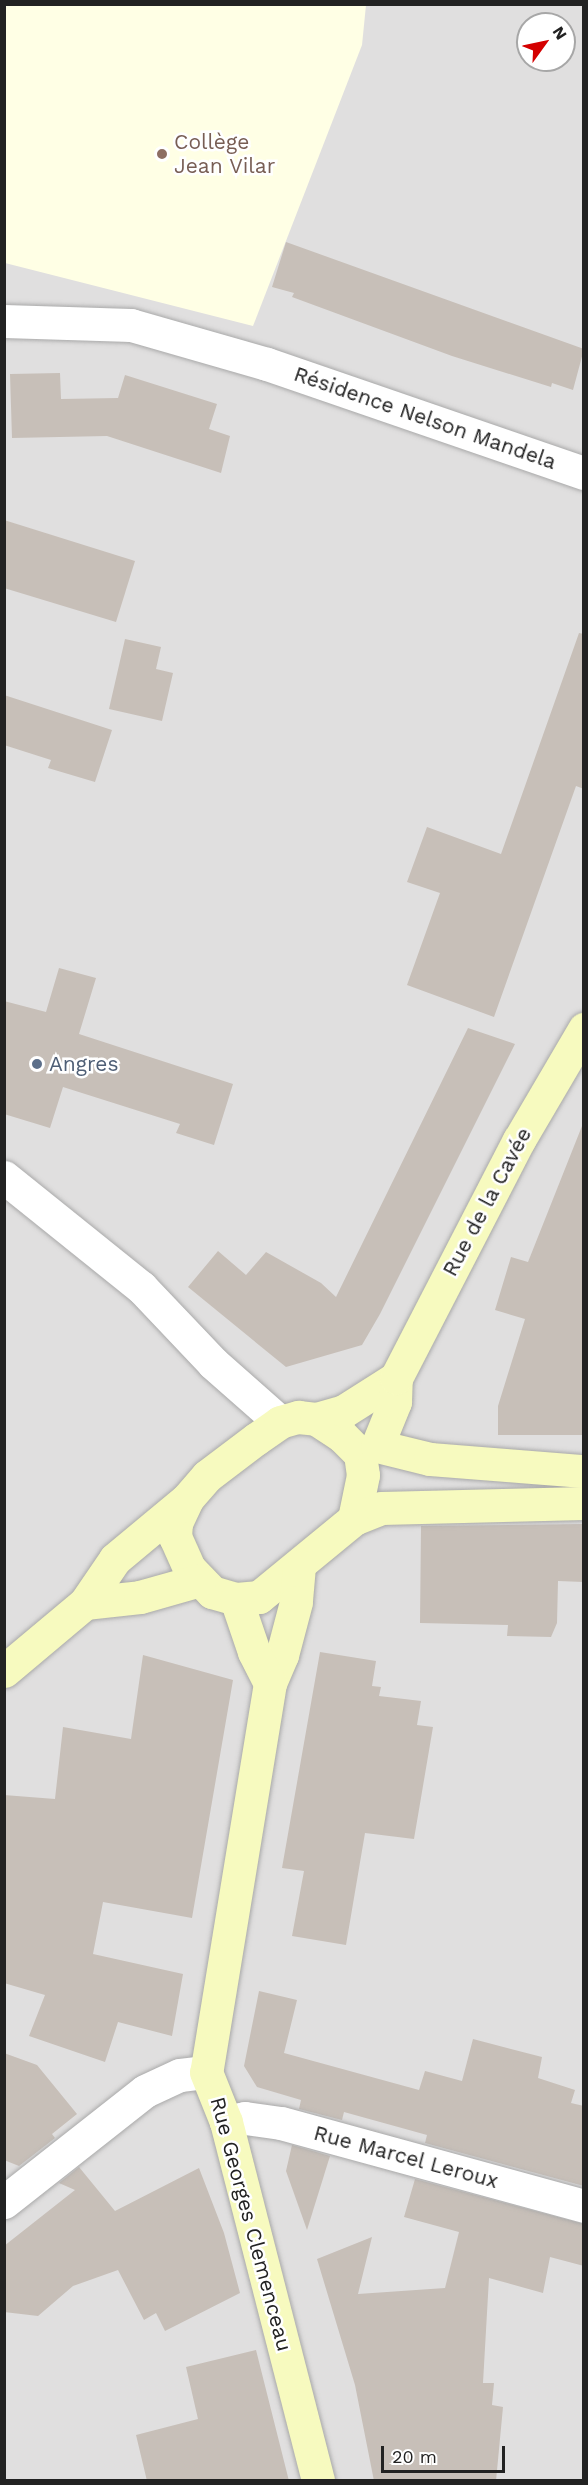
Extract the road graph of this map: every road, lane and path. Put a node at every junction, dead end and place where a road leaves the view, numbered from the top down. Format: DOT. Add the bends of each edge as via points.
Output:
graph roads {
  1 [pos="4,321"];
  2 [pos="584,473"];
  3 [pos="584,1029"];
  4 [pos="4,1177"];
  5 [pos="396,1378"];
  6 [pos="315,1419"];
  7 [pos="280,1422"];
  8 [pos="369,1450"];
  9 [pos="584,1471"];
  10 [pos="187,1499"];
  11 [pos="584,1503"];
  12 [pos="354,1519"];
  13 [pos="299,1566"];
  14 [pos="200,1580"];
  15 [pos="236,1599"];
  16 [pos="85,1603"];
  17 [pos="4,1671"];
  18 [pos="270,1683"];
  19 [pos="207,2072"];
  20 [pos="226,2122"];
  21 [pos="4,2202"];
  22 [pos="584,2206"];
  23 [pos="318,2481"];
  1 -- 2 [label="street, Résidence Nelson Mandela" via="131,325 267,364"];
  3 -- 5 [label="main road, Rue de la Cavée" via="519,1140"];
  4 -- 7 [label="street" via="141,1287 213,1363"];
  5 -- 6 [label="main road" via="344,1411"];
  5 -- 8 [label="main road, Rue de la Cavée" via="395,1402"];
  6 -- 7 [label="main road" via="298,1417"];
  6 -- 8 [label="main road"];
  7 -- 10 [label="main road" via="207,1476"];
  8 -- 9 [label="main road" via="430,1459"];
  8 -- 12 [label="main road"];
  10 -- 14 [label="main road" via="176,1523 175,1537 189,1568"];
  10 -- 16 [label="main road" via="115,1559"];
  11 -- 12 [label="main road" via="381,1508"];
  12 -- 13 [label="main road"];
  13 -- 15 [label="main road" via="259,1597"];
  13 -- 18 [label="main road, Rue Georges Clemenceau" via="285,1645"];
  14 -- 15 [label="main road" via="212,1592"];
  14 -- 16 [label="main road" via="140,1597"];
  15 -- 18 [label="main road" via="254,1652"];
  16 -- 17 [label="main road"];
  18 -- 19 [label="main road, Rue Georges Clemenceau"];
  19 -- 20 [label="main road, Rue Georges Clemenceau"];
  19 -- 21 [label="street" via="180,2075 146,2091"];
  20 -- 22 [label="street, Rue Marcel Leroux" via="245,2118 281,2123"];
  20 -- 23 [label="main road, Rue Georges Clemenceau"];
}
